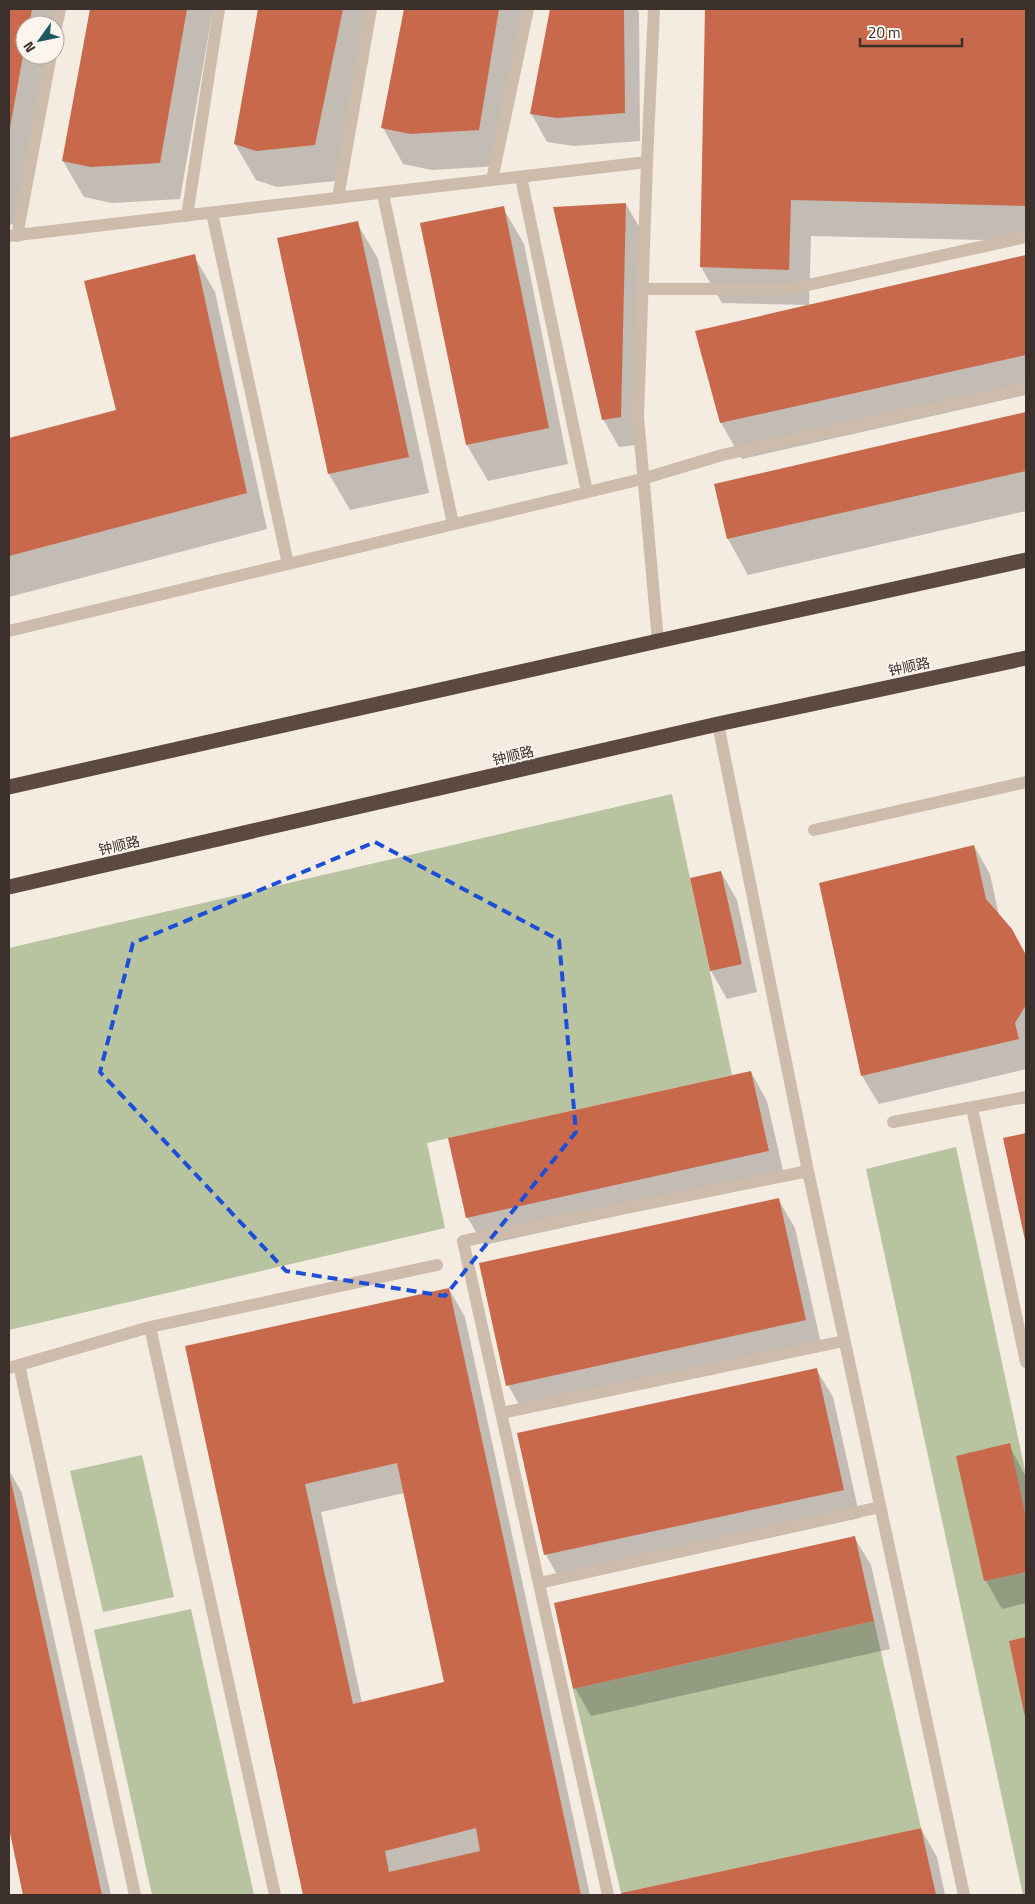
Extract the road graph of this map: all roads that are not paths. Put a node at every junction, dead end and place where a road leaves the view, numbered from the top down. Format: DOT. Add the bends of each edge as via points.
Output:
graph roads {
  1 [pos="219,9"];
  2 [pos="371,9"];
  3 [pos="528,9"];
  4 [pos="654,10"];
  5 [pos="49,65"];
  6 [pos="646,162"];
  7 [pos="522,177"];
  8 [pos="492,180"];
  9 [pos="383,194"];
  10 [pos="338,198"];
  11 [pos="212,213"];
  12 [pos="187,216"];
  13 [pos="13,236"];
  14 [pos="1026,237"];
  15 [pos="642,289"];
  16 [pos="1026,388"];
  17 [pos="642,479"];
  18 [pos="586,492"];
  19 [pos="453,524"];
  20 [pos="1026,560"];
  21 [pos="288,564"];
  22 [pos="9,631"];
  23 [pos="658,641"];
  24 [pos="1026,658"];
  25 [pos="718,724"];
  26 [pos="1026,782"];
  27 [pos="9,787"];
  28 [pos="814,830"];
  29 [pos="9,887"];
  30 [pos="1026,1097"];
  31 [pos="972,1108"];
  32 [pos="892,1122"];
  33 [pos="808,1171"];
  34 [pos="437,1265"];
  35 [pos="150,1327"];
  36 [pos="844,1340"];
  37 [pos="1026,1362"];
  38 [pos="14,1367"];
  39 [pos="501,1413"];
  40 [pos="880,1507"];
  41 [pos="539,1583"];
  42 [pos="136,1895"];
  43 [pos="274,1895"];
  44 [pos="608,1895"];
  45 [pos="964,1895"];
  1 -- 12 [label="lane"];
  2 -- 10 [label="lane"];
  3 -- 8 [label="lane"];
  4 -- 6 [label="lane"];
  5 -- 13 [label="lane"];
  6 -- 7 [label="lane"];
  6 -- 15 [label="lane"];
  7 -- 8 [label="lane"];
  7 -- 18 [label="lane"];
  8 -- 9 [label="lane"];
  9 -- 10 [label="lane"];
  9 -- 19 [label="lane"];
  10 -- 11 [label="lane"];
  11 -- 12 [label="lane"];
  11 -- 21 [label="lane"];
  12 -- 13 [label="lane"];
  14 -- 15 [label="lane" via="790,289"];
  15 -- 17 [label="lane" via="638,417"];
  16 -- 17 [label="lane" via="722,455"];
  17 -- 18 [label="lane"];
  17 -- 23 [label="lane"];
  18 -- 19 [label="lane"];
  19 -- 21 [label="lane"];
  20 -- 23 [label="highway"];
  21 -- 22 [label="lane"];
  23 -- 27 [label="highway"];
  24 -- 25 [label="highway, 钟顺路"];
  25 -- 29 [label="highway, 钟顺路"];
  25 -- 33 [label="lane"];
  26 -- 28 [label="lane"];
  30 -- 31 [label="lane"];
  31 -- 32 [label="lane"];
  31 -- 37 [label="lane"];
  33 -- 36 [label="lane"];
  33 -- 39 [label="lane" via="463,1242"];
  34 -- 35 [label="lane"];
  35 -- 38 [label="lane"];
  35 -- 43 [label="lane"];
  36 -- 39 [label="lane"];
  36 -- 40 [label="lane"];
  38 -- 42 [label="lane"];
  39 -- 41 [label="lane"];
  40 -- 41 [label="lane"];
  40 -- 45 [label="lane"];
  41 -- 44 [label="lane"];
}
